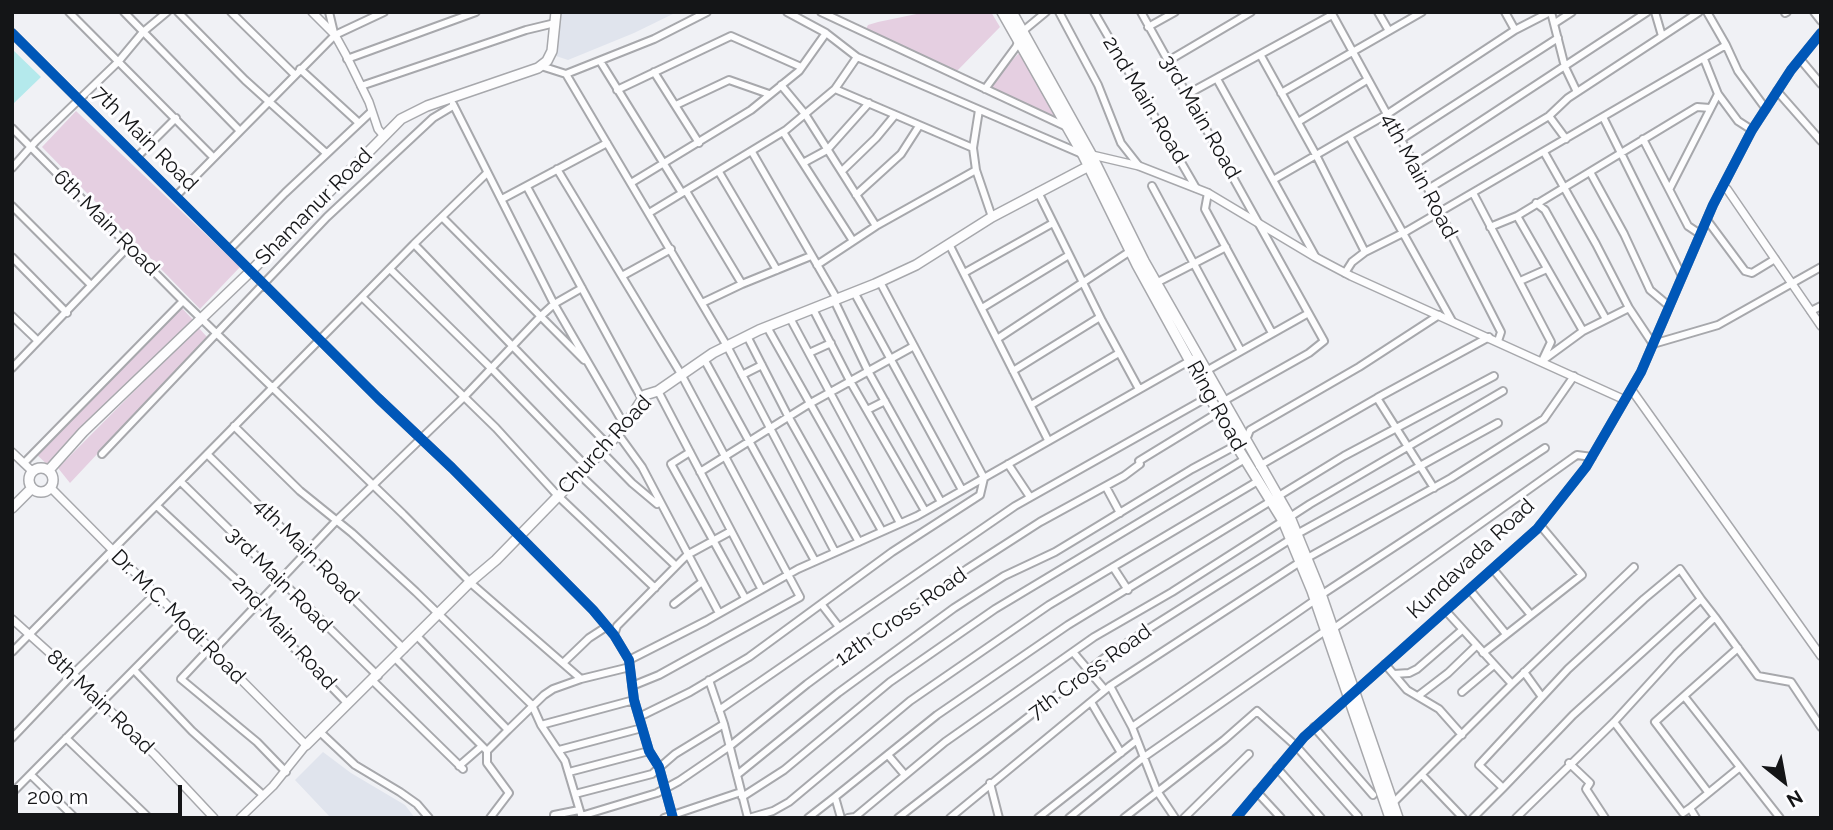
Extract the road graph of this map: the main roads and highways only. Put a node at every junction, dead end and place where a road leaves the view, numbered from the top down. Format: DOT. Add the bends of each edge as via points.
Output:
graph roads {
  1 [pos="556,12"];
  2 [pos="1002,12"];
  3 [pos="1012,12"];
  4 [pos="1087,154"];
  5 [pos="1089,166"];
  6 [pos="1134,250"];
  7 [pos="1194,358"];
  8 [pos="1221,407"];
  9 [pos="1241,442"];
  10 [pos="49,470"];
  11 [pos="32,488"];
  12 [pos="1274,499"];
  13 [pos="12,508"];
  14 [pos="1352,693"];
  15 [pos="306,745"];
  16 [pos="1390,818"];
  17 [pos="1398,818"];
  1 -- 10 [label="main road, Shamanur Road" via="547,61 401,119"];
  2 -- 4 [label="main road, Ring Road"];
  3 -- 4 [label="main road, Ring Road"];
  4 -- 5 [label="main road, Ring Road"];
  4 -- 6 [label="main road, Ring Road"];
  5 -- 6 [label="main road, Ring Road"];
  5 -- 15 [label="main road, Church Road" via="992,217 915,265 747,336 645,395 625,426 587,467"];
  6 -- 7 [label="main road, Ring Road"];
  6 -- 7 [label="main road, Ring Road"];
  7 -- 8 [label="main road, Ring Road" via="1206,371"];
  7 -- 8 [label="main road, Ring Road" via="1210,396"];
  8 -- 9 [label="main road, Ring Road"];
  9 -- 12 [label="main road, Ring Road" via="1259,466"];
  9 -- 12 [label="main road, Ring Road" via="1245,459"];
  10 -- 11 [label="main road" via="40,467 32,471"];
  10 -- 11 [label="main road" via="54,479 51,488 43,492"];
  11 -- 13 [label="main road"];
  12 -- 14 [label="main road, Ring Road" via="1304,560"];
  14 -- 16 [label="main road, Ring Road"];
  14 -- 17 [label="main road, Ring Road"];
}
